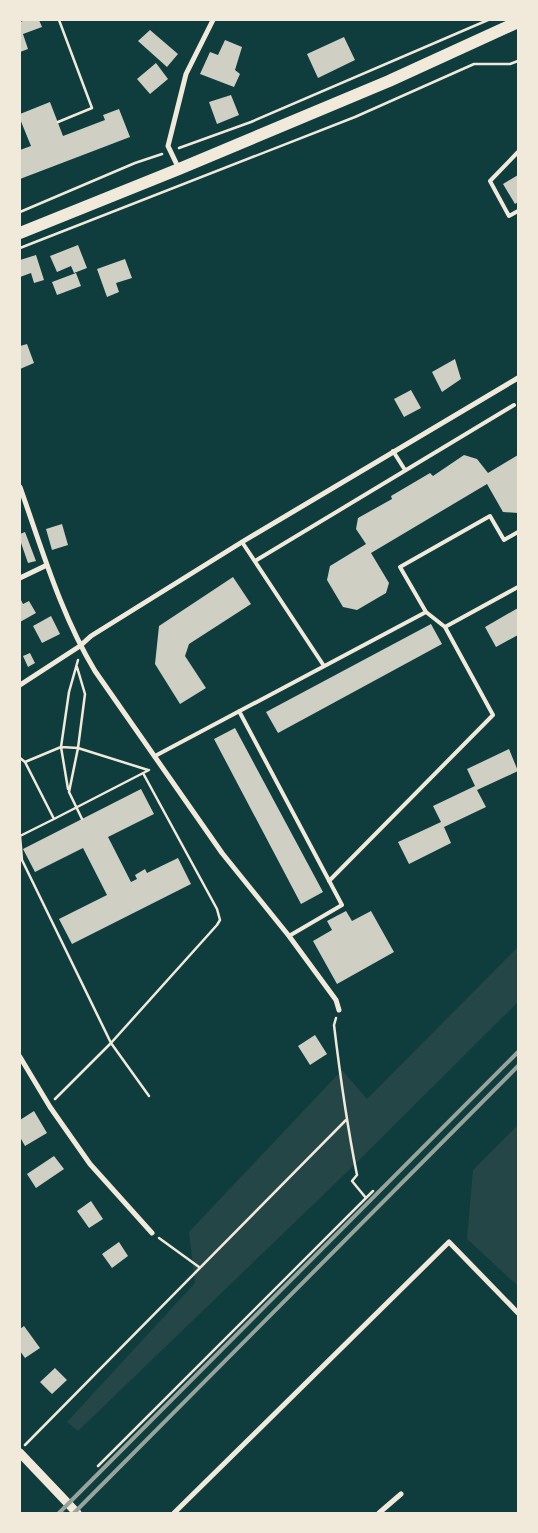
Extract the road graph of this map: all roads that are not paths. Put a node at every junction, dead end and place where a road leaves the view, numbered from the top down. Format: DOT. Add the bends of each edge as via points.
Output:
graph roads {
  1 [pos="214,20"];
  2 [pos="518,22"];
  3 [pos="518,152"];
  4 [pos="179,169"];
  5 [pos="518,211"];
  6 [pos="20,233"];
  7 [pos="518,378"];
  8 [pos="514,405"];
  9 [pos="393,451"];
  10 [pos="405,470"];
  11 [pos="20,487"];
  12 [pos="518,532"];
  13 [pos="242,542"];
  14 [pos="255,560"];
  15 [pos="48,564"];
  16 [pos="20,578"];
  17 [pos="518,587"];
  18 [pos="426,612"];
  19 [pos="445,627"];
  20 [pos="80,646"];
  21 [pos="324,666"];
  22 [pos="20,686"];
  23 [pos="239,711"];
  24 [pos="155,756"];
  25 [pos="329,881"];
  26 [pos="289,936"];
  27 [pos="339,1010"];
  28 [pos="20,1057"];
  29 [pos="152,1233"];
  30 [pos="518,1313"];
  31 [pos="20,1453"];
  32 [pos="401,1494"];
  33 [pos="77,1513"];
  34 [pos="174,1513"];
  35 [pos="379,1513"];
  1 -- 4 [label="street" via="186,74 168,146"];
  2 -- 4 [label="main road" via="389,81"];
  3 -- 5 [label="lane" via="490,181 509,216"];
  4 -- 6 [label="main road"];
  7 -- 9 [label="street"];
  8 -- 10 [label="lane"];
  9 -- 10 [label="lane"];
  9 -- 13 [label="street"];
  10 -- 14 [label="lane"];
  11 -- 15 [label="street"];
  12 -- 18 [label="lane" via="504,540 490,516 400,567"];
  13 -- 14 [label="lane"];
  13 -- 20 [label="street"];
  14 -- 21 [label="lane"];
  15 -- 16 [label="street"];
  15 -- 20 [label="street"];
  17 -- 19 [label="lane"];
  18 -- 19 [label="lane"];
  18 -- 21 [label="lane"];
  19 -- 25 [label="lane" via="493,714"];
  20 -- 22 [label="street"];
  20 -- 24 [label="street"];
  21 -- 23 [label="lane"];
  23 -- 24 [label="lane"];
  23 -- 25 [label="lane"];
  24 -- 26 [label="street" via="222,853"];
  25 -- 26 [label="lane" via="342,906"];
  26 -- 27 [label="street" via="336,1000"];
  28 -- 29 [label="street" via="90,1164"];
  30 -- 34 [label="street" via="449,1242"];
  31 -- 33 [label="street"];
  32 -- 35 [label="street"];
}
